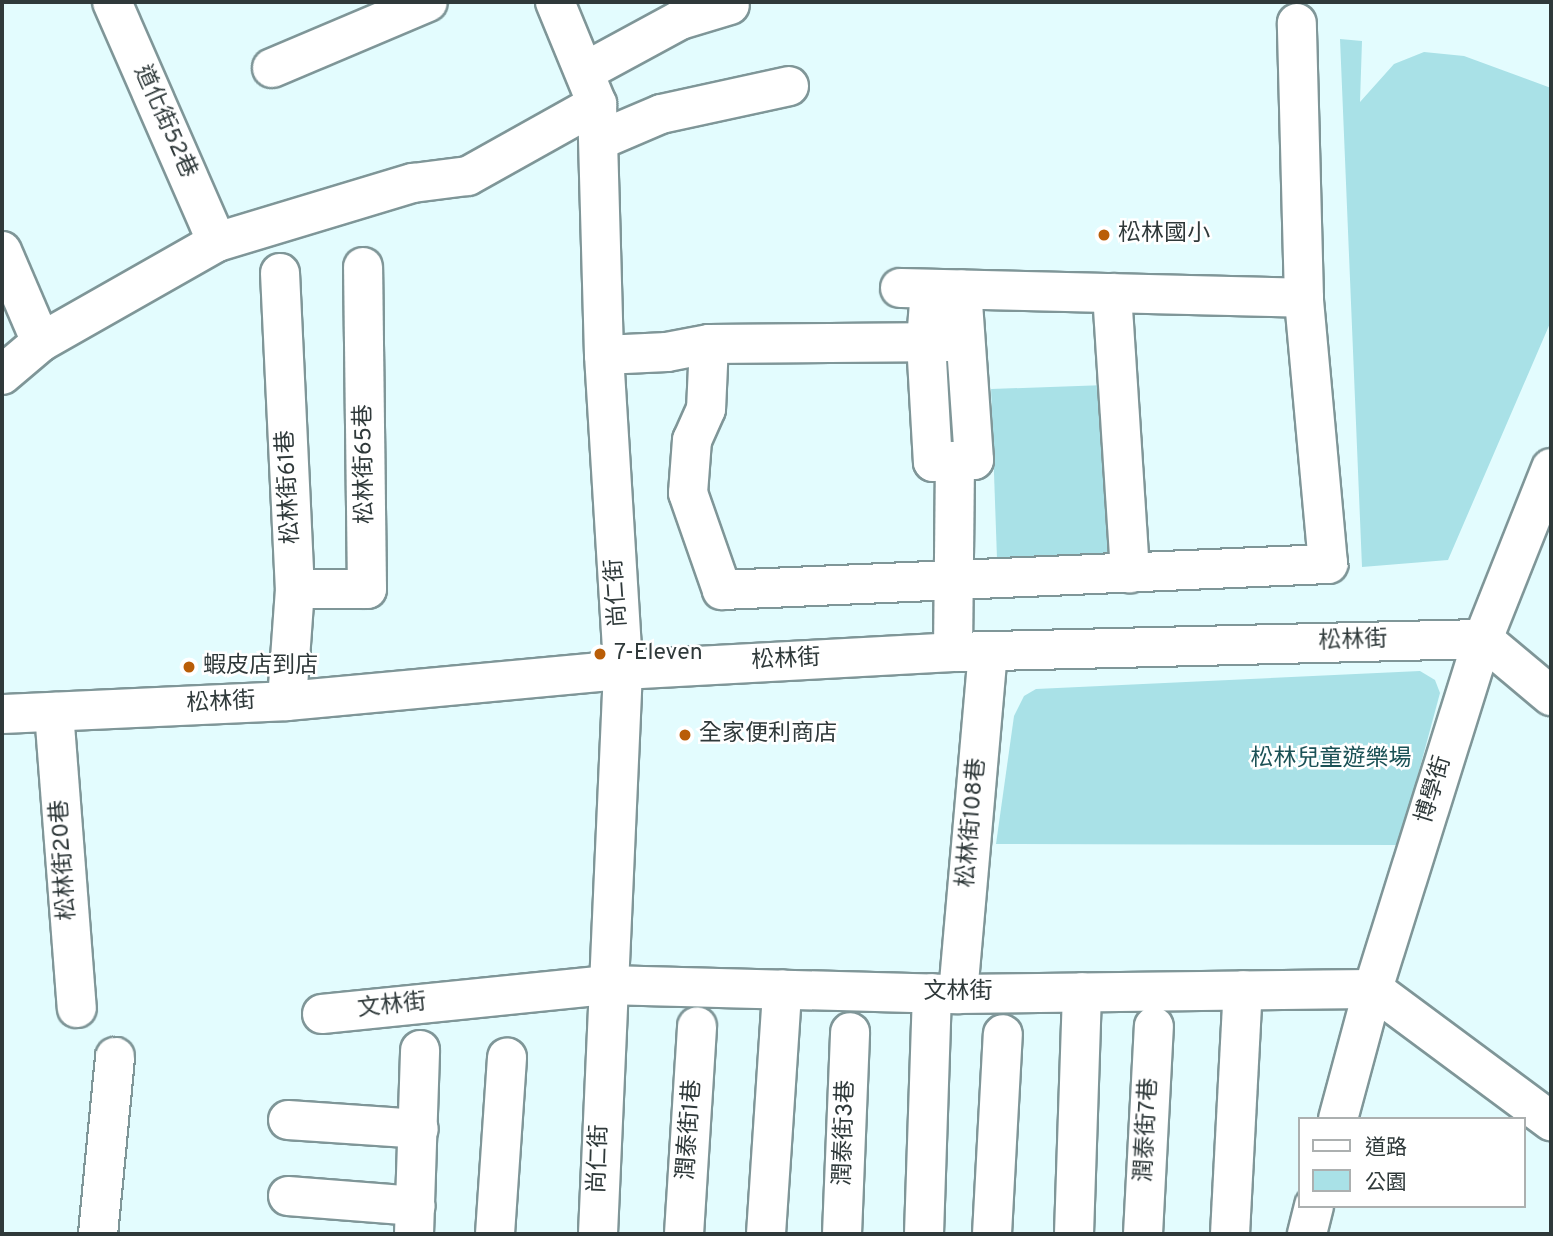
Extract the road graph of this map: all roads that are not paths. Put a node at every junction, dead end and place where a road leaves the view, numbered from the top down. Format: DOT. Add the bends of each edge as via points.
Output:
graph roads {
  1 [pos="111,2"];
  2 [pos="428,2"];
  3 [pos="555,2"];
  4 [pos="730,5"];
  5 [pos="1297,23"];
  6 [pos="272,68"];
  7 [pos="789,86"];
  8 [pos="594,105"];
  9 [pos="217,242"];
  10 [pos="2,251"];
  11 [pos="363,267"];
  12 [pos="280,273"];
  13 [pos="930,288"];
  14 [pos="1112,293"];
  15 [pos="1304,298"];
  16 [pos="40,342"];
  17 [pos="926,342"];
  18 [pos="965,342"];
  19 [pos="709,344"];
  20 [pos="604,355"];
  21 [pos="2,375"];
  22 [pos="955,461"];
  23 [pos="1551,468"];
  24 [pos="1130,573"];
  25 [pos="953,582"];
  26 [pos="295,589"];
  27 [pos="1483,639"];
  28 [pos="971,652"];
  29 [pos="623,670"];
  30 [pos="1551,696"];
  31 [pos="287,701"];
  32 [pos="54,712"];
  33 [pos="2,714"];
  34 [pos="606,985"];
  35 [pos="1373,989"];
  36 [pos="782,990"];
  37 [pos="1244,990"];
  38 [pos="1082,992"];
  39 [pos="945,994"];
  40 [pos="77,1008"];
  41 [pos="322,1014"];
  42 [pos="697,1026"];
  43 [pos="1154,1026"];
  44 [pos="850,1031"];
  45 [pos="1003,1034"];
  46 [pos="420,1050"];
  47 [pos="115,1057"];
  48 [pos="507,1057"];
  49 [pos="1339,1117"];
  50 [pos="288,1121"];
  51 [pos="1551,1121"];
  52 [pos="419,1129"];
  53 [pos="288,1196"];
  54 [pos="1314,1208"];
  55 [pos="415,1220"];
  56 [pos="98,1234"];
  57 [pos="495,1234"];
  58 [pos="598,1234"];
  59 [pos="684,1234"];
  60 [pos="766,1234"];
  61 [pos="842,1234"];
  62 [pos="924,1234"];
  63 [pos="992,1234"];
  64 [pos="1074,1234"];
  65 [pos="1143,1234"];
  66 [pos="1230,1234"];
  67 [pos="1307,1234"];
  1 -- 9 [label="street, 道化街52巷"];
  2 -- 6 [label="street"];
  3 -- 8 [label="street, 尚仁街"];
  4 -- 8 [label="street" via="680,20"];
  5 -- 15 [label="street"];
  7 -- 8 [label="street" via="661,114"];
  8 -- 9 [label="street" via="468,176 413,183"];
  8 -- 20 [label="street, 尚仁街"];
  9 -- 16 [label="street"];
  10 -- 16 [label="street"];
  11 -- 26 [label="street, 松林街65巷" via="367,589"];
  12 -- 26 [label="street, 松林街61巷"];
  13 -- 14 [label="street"];
  13 -- 17 [label="street"];
  13 -- 18 [label="street"];
  14 -- 15 [label="street"];
  14 -- 24 [label="street"];
  15 -- 24 [label="street" via="1328,564"];
  16 -- 21 [label="street"];
  17 -- 18 [label="street"];
  17 -- 19 [label="street"];
  17 -- 22 [label="street" via="933,462"];
  18 -- 22 [label="street" via="974,460"];
  19 -- 20 [label="street" via="667,352"];
  19 -- 25 [label="street" via="706,409 692,440 688,493 722,590"];
  20 -- 29 [label="street, 尚仁街"];
  22 -- 25 [label="street, 松林街108巷"];
  23 -- 27 [label="street, 博學街"];
  24 -- 25 [label="street"];
  25 -- 28 [label="street, 松林街108巷"];
  26 -- 31 [label="street, 松林街61巷"];
  27 -- 28 [label="street, 松林街"];
  27 -- 30 [label="street"];
  27 -- 35 [label="street, 博學街"];
  28 -- 29 [label="street, 松林街"];
  28 -- 39 [label="street, 松林街108巷"];
  29 -- 31 [label="street, 松林街"];
  29 -- 34 [label="street, 尚仁街"];
  31 -- 32 [label="street, 松林街"];
  32 -- 33 [label="street, 松林街"];
  32 -- 40 [label="street, 松林街20巷"];
  34 -- 36 [label="street, 文林街"];
  34 -- 41 [label="street, 文林街"];
  34 -- 58 [label="street, 尚仁街"];
  35 -- 37 [label="street, 文林街"];
  35 -- 49 [label="street, 博學街"];
  35 -- 51 [label="street"];
  36 -- 39 [label="street, 文林街"];
  36 -- 60 [label="street"];
  37 -- 38 [label="street, 文林街"];
  37 -- 66 [label="street"];
  38 -- 39 [label="street, 文林街"];
  38 -- 64 [label="street"];
  39 -- 62 [label="street, 松林街108巷"];
  42 -- 59 [label="street, 潤泰街1巷"];
  43 -- 65 [label="street, 潤泰街7巷"];
  44 -- 61 [label="street, 潤泰街3巷"];
  45 -- 63 [label="street"];
  46 -- 52 [label="street"];
  47 -- 56 [label="street"];
  48 -- 57 [label="street"];
  50 -- 52 [label="street"];
  52 -- 55 [label="street"];
  53 -- 55 [label="street"];
  54 -- 67 [label="street"];
}
